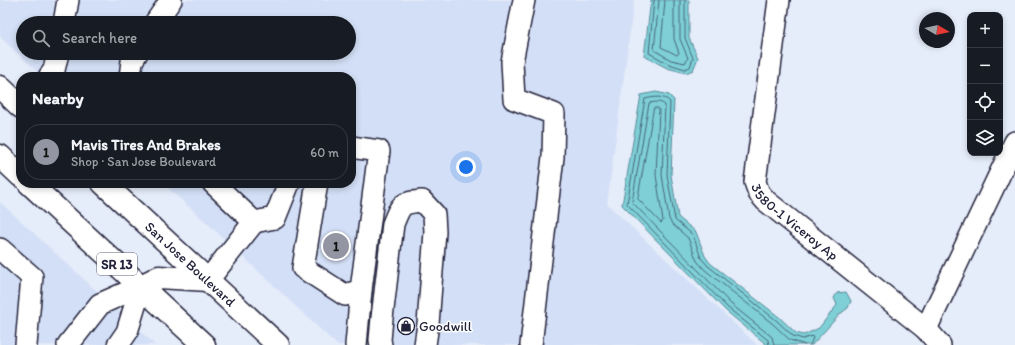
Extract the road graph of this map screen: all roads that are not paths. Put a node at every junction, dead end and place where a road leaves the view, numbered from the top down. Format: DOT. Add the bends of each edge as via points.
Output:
graph roads {
  1 [pos="68,0"];
  2 [pos="171,0"];
  3 [pos="524,0"];
  4 [pos="779,0"];
  5 [pos="65,16"];
  6 [pos="159,16"];
  7 [pos="56,60"];
  8 [pos="132,60"];
  9 [pos="53,72"];
  10 [pos="131,72"];
  11 [pos="0,87"];
  12 [pos="16,102"];
  13 [pos="1015,142"];
  14 [pos="356,148"];
  15 [pos="0,156"];
  16 [pos="16,171"];
  17 [pos="34,188"];
  18 [pos="108,188"];
  19 [pos="218,188"];
  20 [pos="287,188"];
  21 [pos="316,188"];
  22 [pos="254,222"];
  23 [pos="0,249"];
  24 [pos="208,280"];
  25 [pos="141,286"];
  26 [pos="361,290"];
  27 [pos="926,329"];
  28 [pos="26,345"];
  29 [pos="68,345"];
  30 [pos="118,345"];
  31 [pos="204,345"];
  32 [pos="278,345"];
  33 [pos="356,345"];
  34 [pos="381,345"];
  35 [pos="425,345"];
  36 [pos="531,345"];
  37 [pos="940,345"];
  1 -- 5 [label="street"];
  2 -- 6 [label="street"];
  3 -- 36 [label="street" via="512,62 514,99 554,114 553,158"];
  4 -- 27 [label="street, 3580-1 Viceroy Ap" via="755,182 759,193"];
  7 -- 9 [label="street"];
  8 -- 10 [label="street"];
  11 -- 12 [label="main road"];
  13 -- 27 [label="street"];
  14 -- 26 [label="street" via="380,151"];
  15 -- 16 [label="main road"];
  17 -- 25 [label="main road, SR 13"];
  18 -- 24 [label="main road, San Jose Boulevard"];
  19 -- 22 [label="street"];
  20 -- 22 [label="street" via="275,218"];
  21 -- 26 [label="street" via="303,268 345,295"];
  22 -- 24 [label="street"];
  23 -- 28 [label="street" via="32,277"];
  24 -- 25 [label="main road" via="159,277"];
  24 -- 32 [label="main road, San Jose Boulevard"];
  25 -- 29 [label="street" via="100,304"];
  25 -- 30 [label="street" via="127,332"];
  25 -- 31 [label="main road, SR 13"];
  26 -- 33 [label="street"];
  27 -- 37 [label="street, 3580-1 Viceroy Ap"];
  34 -- 35 [label="street" via="393,224 399,209 405,203 422,201 434,214 435,232"];
}
